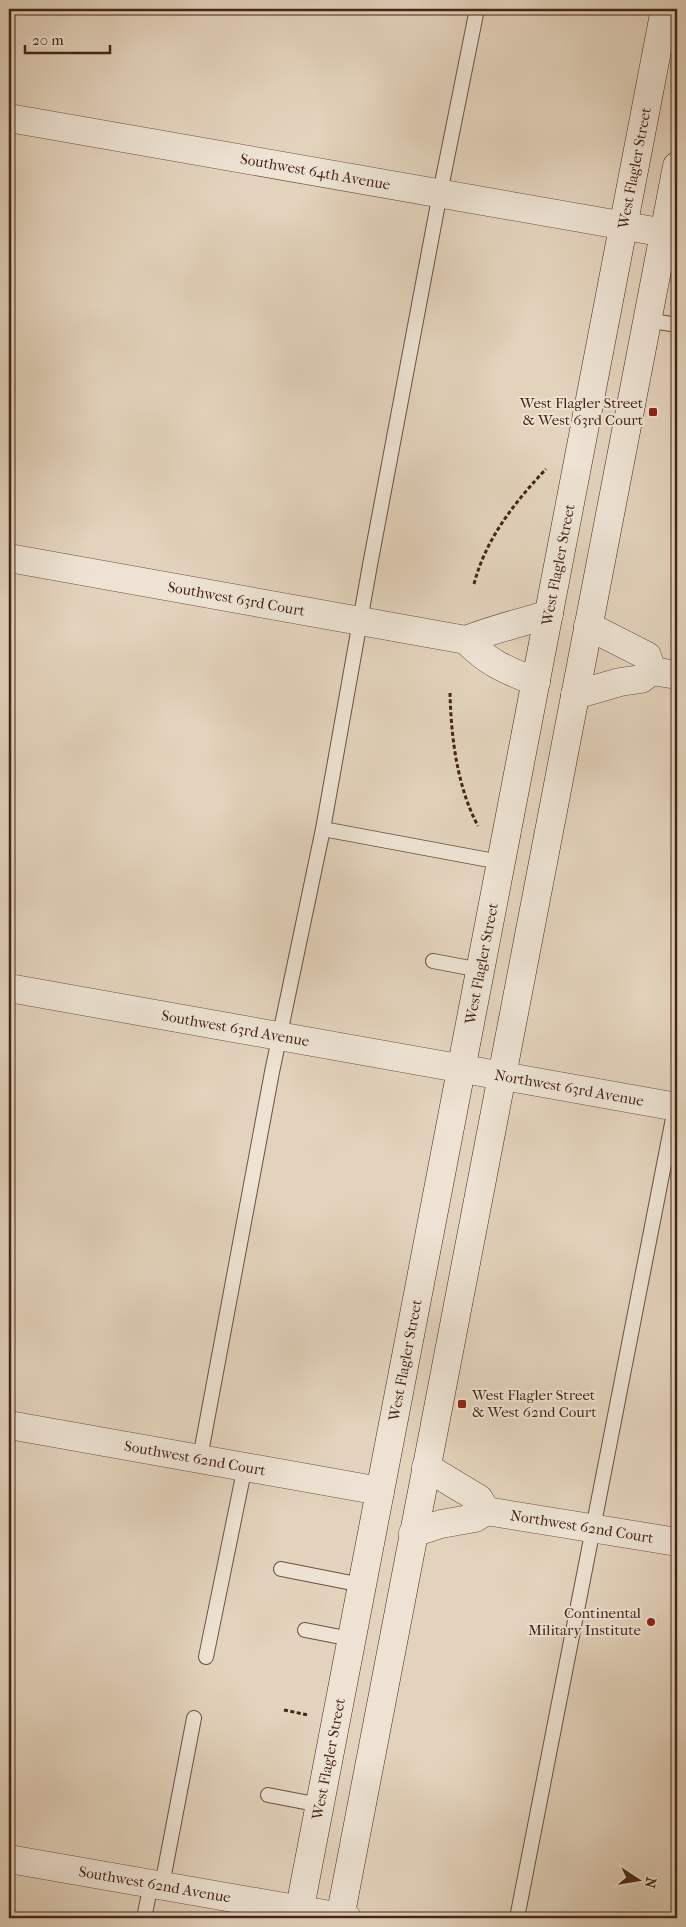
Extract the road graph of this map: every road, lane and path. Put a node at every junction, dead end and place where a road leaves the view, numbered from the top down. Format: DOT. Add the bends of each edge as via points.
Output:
graph roads {
  1 [pos="477,9"];
  2 [pos="665,9"];
  3 [pos="9,118"];
  4 [pos="677,166"];
  5 [pos="440,193"];
  6 [pos="623,226"];
  7 [pos="671,234"];
  8 [pos="647,320"];
  9 [pos="677,325"];
  10 [pos="552,464"];
  11 [pos="9,558"];
  12 [pos="474,584"];
  13 [pos="549,614"];
  14 [pos="359,622"];
  15 [pos="588,626"];
  16 [pos="466,640"];
  17 [pos="665,673"];
  18 [pos="536,682"];
  19 [pos="450,693"];
  20 [pos="575,695"];
  21 [pos="480,828"];
  22 [pos="323,829"];
  23 [pos="500,862"];
  24 [pos="433,961"];
  25 [pos="480,970"];
  26 [pos="9,988"];
  27 [pos="279,1037"];
  28 [pos="461,1069"];
  29 [pos="502,1075"];
  30 [pos="677,1104"];
  31 [pos="9,1425"];
  32 [pos="200,1458"];
  33 [pos="245,1466"];
  34 [pos="426,1467"];
  35 [pos="380,1491"];
  36 [pos="486,1511"];
  37 [pos="594,1527"];
  38 [pos="413,1533"];
  39 [pos="677,1542"];
  40 [pos="281,1569"];
  41 [pos="362,1585"];
  42 [pos="305,1630"];
  43 [pos="351,1639"];
  44 [pos="206,1657"];
  45 [pos="284,1710"];
  46 [pos="316,1717"];
  47 [pos="194,1718"];
  48 [pos="268,1794"];
  49 [pos="320,1805"];
  50 [pos="9,1859"];
  51 [pos="157,1884"];
  52 [pos="299,1914"];
  53 [pos="144,1918"];
  54 [pos="342,1918"];
  55 [pos="517,1918"];
  1 -- 5 [label="lane"];
  2 -- 6 [label="main road, West Flagler Street"];
  3 -- 5 [label="main road, Southwest 64th Avenue"];
  4 -- 7 [label="main road"];
  5 -- 6 [label="main road, Southwest 64th Avenue"];
  5 -- 14 [label="lane"];
  6 -- 7 [label="main road, Southwest 64th Avenue"];
  6 -- 13 [label="main road, West Flagler Street"];
  7 -- 8 [label="main road"];
  8 -- 9 [label="lane"];
  8 -- 15 [label="main road"];
  10 -- 12 [label="path" via="530,486 500,526 485,551"];
  11 -- 14 [label="main road, Southwest 63rd Court"];
  13 -- 16 [label="main road"];
  13 -- 18 [label="main road, West Flagler Street"];
  14 -- 16 [label="main road, Southwest 63rd Court"];
  14 -- 22 [label="lane"];
  15 -- 17 [label="main road" via="647,656"];
  15 -- 20 [label="main road"];
  16 -- 18 [label="main road" via="481,656"];
  17 -- 20 [label="main road"];
  18 -- 23 [label="main road, West Flagler Street"];
  19 -- 21 [label="path" via="456,756 470,806"];
  20 -- 29 [label="main road"];
  22 -- 23 [label="lane"];
  22 -- 27 [label="lane"];
  23 -- 25 [label="main road, West Flagler Street"];
  24 -- 25 [label="lane"];
  25 -- 28 [label="main road, West Flagler Street"];
  26 -- 27 [label="main road, Southwest 63rd Avenue"];
  27 -- 28 [label="main road, Southwest 63rd Avenue"];
  27 -- 32 [label="lane"];
  28 -- 29 [label="main road, Northwest 63rd Avenue"];
  28 -- 35 [label="main road, West Flagler Street"];
  29 -- 30 [label="main road, Northwest 63rd Avenue"];
  29 -- 34 [label="main road"];
  30 -- 37 [label="lane"];
  31 -- 32 [label="main road, Southwest 62nd Court"];
  32 -- 33 [label="main road, Southwest 62nd Court"];
  33 -- 35 [label="main road, Southwest 62nd Court"];
  33 -- 44 [label="lane"];
  34 -- 36 [label="main road" via="479,1499"];
  34 -- 38 [label="main road"];
  35 -- 41 [label="main road, West Flagler Street"];
  36 -- 37 [label="main road, Northwest 62nd Court"];
  36 -- 38 [label="main road" via="475,1518"];
  37 -- 39 [label="main road, Northwest 62nd Court"];
  37 -- 55 [label="lane"];
  38 -- 54 [label="main road"];
  40 -- 41 [label="lane"];
  41 -- 43 [label="main road, West Flagler Street"];
  42 -- 43 [label="lane"];
  43 -- 49 [label="main road, West Flagler Street"];
  45 -- 46 [label="path"];
  47 -- 51 [label="lane"];
  48 -- 49 [label="lane"];
  49 -- 52 [label="main road, West Flagler Street"];
  50 -- 51 [label="main road, Southwest 62nd Avenue"];
  51 -- 52 [label="main road, Southwest 62nd Avenue"];
  51 -- 53 [label="lane"];
  52 -- 54 [label="main road, Southwest 62nd Avenue"];
}
